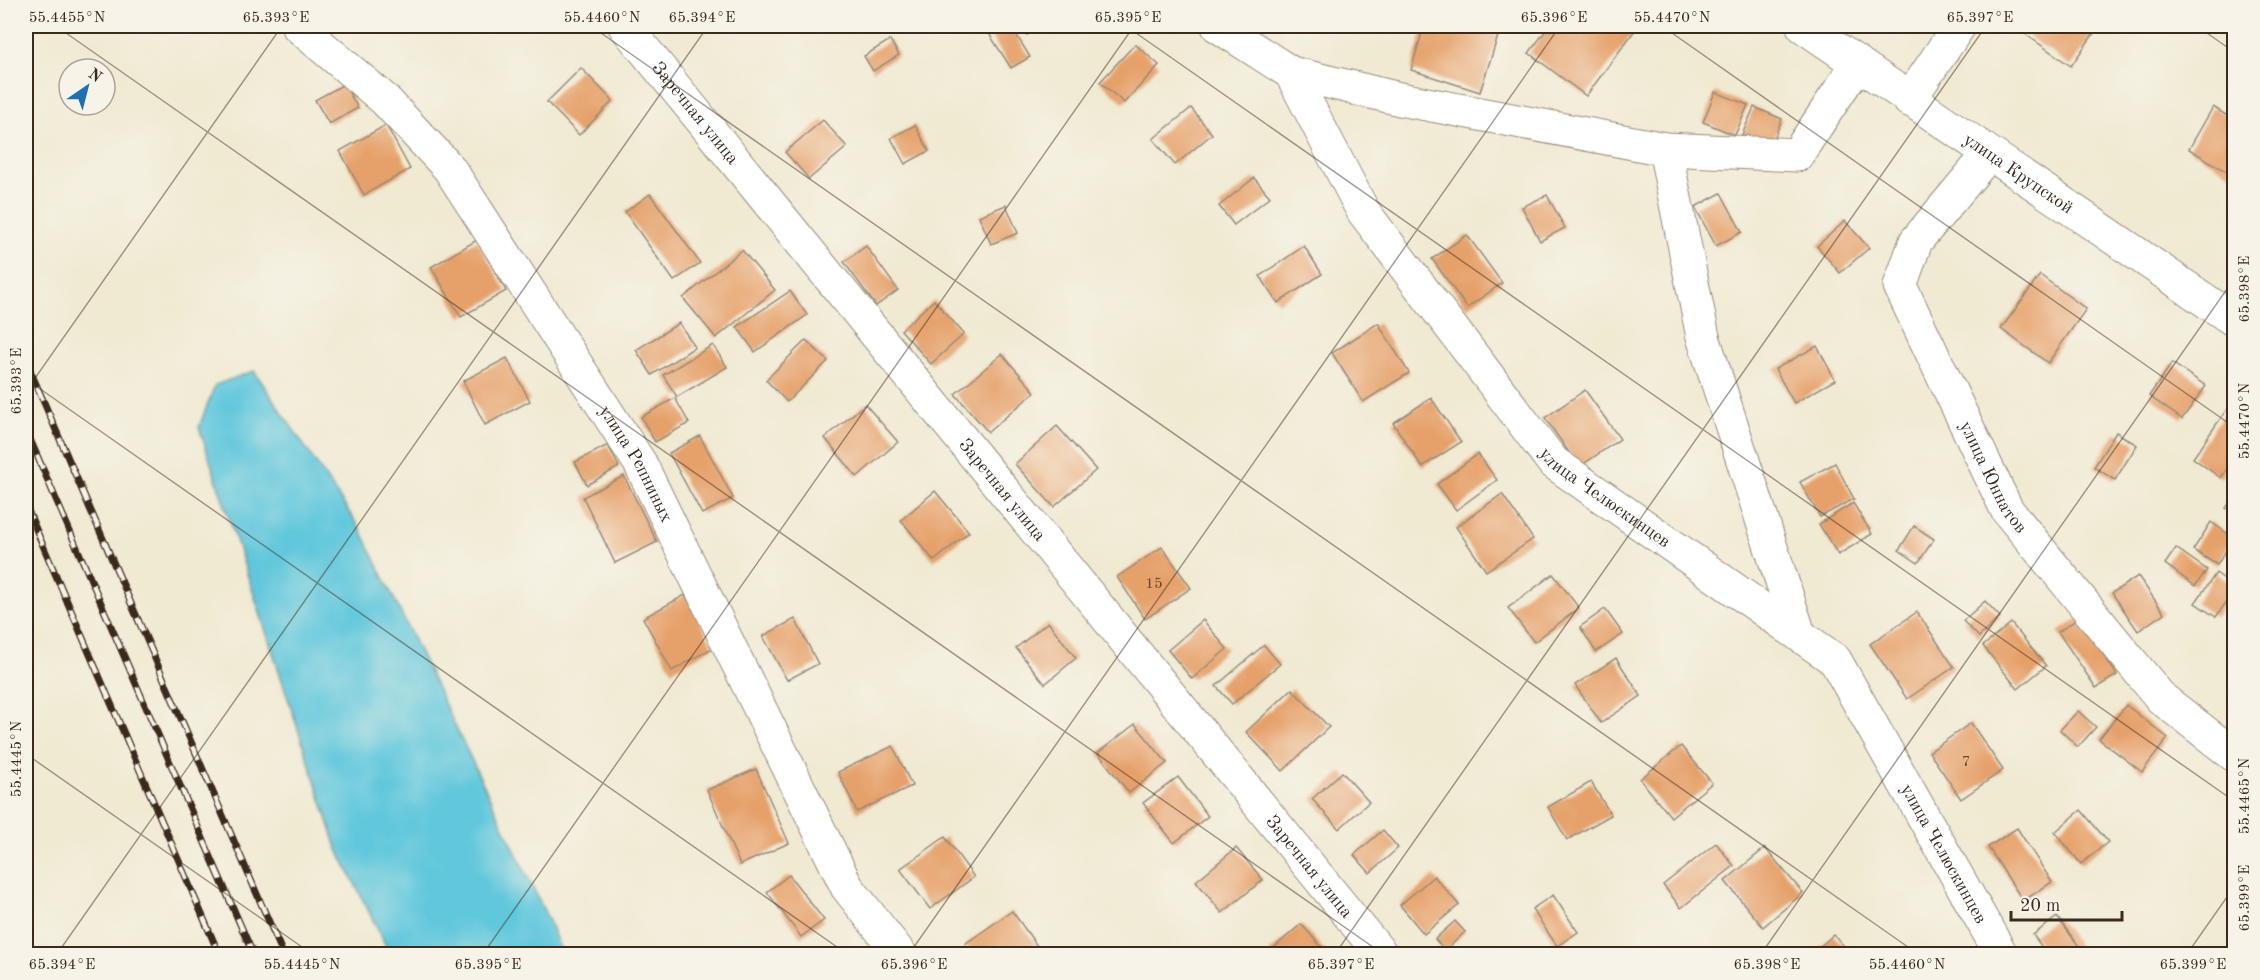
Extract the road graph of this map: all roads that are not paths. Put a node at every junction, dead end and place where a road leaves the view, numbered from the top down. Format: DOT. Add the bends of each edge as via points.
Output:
graph roads {
  1 [pos="298,26"];
  2 [pos="625,26"];
  3 [pos="1218,26"];
  4 [pos="1803,26"];
  5 [pos="1959,26"];
  6 [pos="1858,63"];
  7 [pos="1291,73"];
  8 [pos="1909,100"];
  9 [pos="1665,149"];
  10 [pos="1989,154"];
  11 [pos="2235,320"];
  12 [pos="1799,634"];
  13 [pos="2235,755"];
  14 [pos="900,954"];
  15 [pos="1381,954"];
  16 [pos="2001,954"];
  1 -- 14 [label="street, улица Репниных" via="385,100 449,168 468,197 640,463 847,888"];
  2 -- 15 [label="street, Заречная улица"];
  3 -- 7 [label="street, улица Челюскинцев"];
  4 -- 6 [label="street, улица Крупской"];
  5 -- 8 [label="street"];
  6 -- 8 [label="street, улица Крупской"];
  6 -- 9 [label="street" via="1797,155"];
  7 -- 9 [label="street" via="1400,99"];
  7 -- 12 [label="street, улица Челюскинцев" via="1363,211 1553,462"];
  8 -- 10 [label="street, улица Крупской"];
  9 -- 12 [label="street" via="1702,338"];
  10 -- 11 [label="street, улица Крупской"];
  10 -- 13 [label="street, улица Юннатов" via="1916,241 1900,286 2007,510 2161,698"];
  12 -- 16 [label="street, улица Челюскинцев" via="1835,660"];
}
